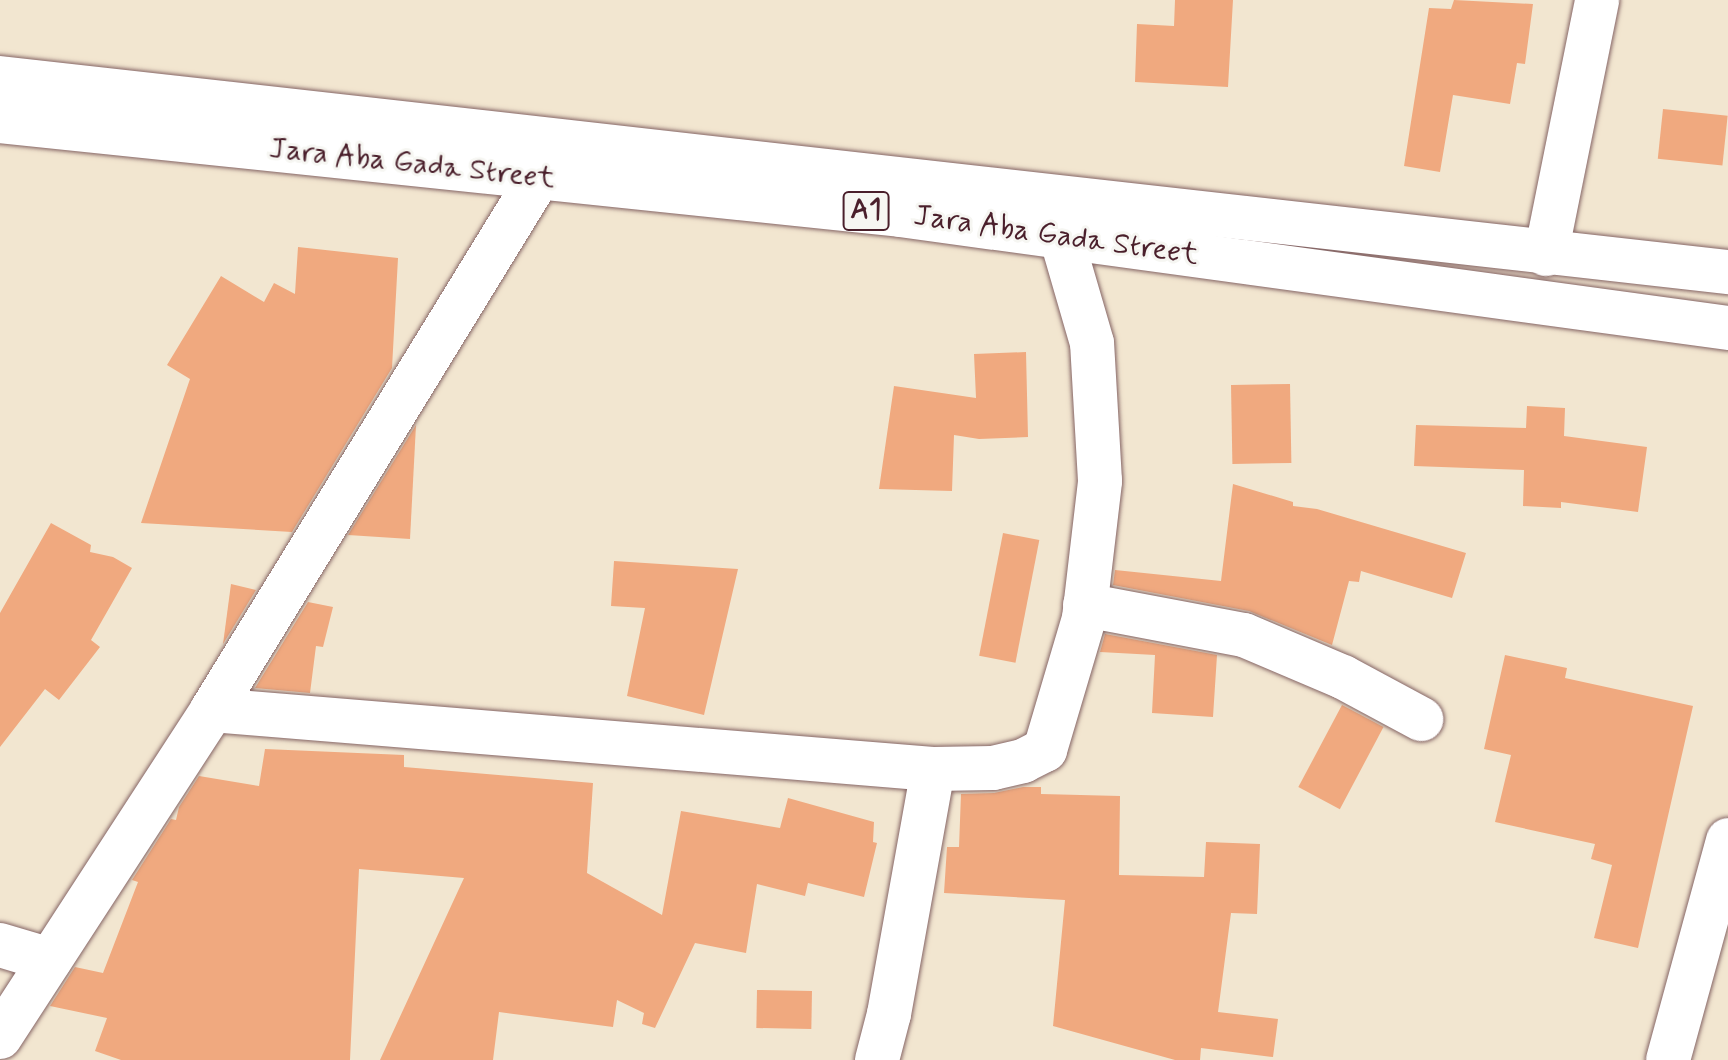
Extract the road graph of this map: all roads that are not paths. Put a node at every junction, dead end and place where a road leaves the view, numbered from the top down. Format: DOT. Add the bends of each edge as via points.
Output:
graph roads {
  1 [pos="1597,0"];
  2 [pos="0,78"];
  3 [pos="1,123"];
  4 [pos="539,177"];
  5 [pos="1061,236"];
  6 [pos="1546,254"];
  7 [pos="1728,272"];
  8 [pos="1728,328"];
  9 [pos="1085,605"];
  10 [pos="212,710"];
  11 [pos="1421,719"];
  12 [pos="933,769"];
  13 [pos="1728,840"];
  14 [pos="0,945"];
  15 [pos="50,960"];
  16 [pos="0,1037"];
  17 [pos="877,1060"];
  18 [pos="1668,1060"];
  1 -- 6 [label="street"];
  2 -- 6 [label="street, Jara Aba Gada Street / A1"];
  3 -- 4 [label="street, Jara Aba Gada Street / A1"];
  4 -- 5 [label="street, Jara Aba Gada Street / A1"];
  4 -- 10 [label="street"];
  5 -- 8 [label="street, Jara Aba Gada Street / A1"];
  5 -- 9 [label="street" via="1092,343 1100,481"];
  6 -- 7 [label="street, Jara Aba Gada Street / A1"];
  9 -- 11 [label="street" via="1244,635 1343,677"];
  9 -- 12 [label="street" via="1045,750 993,768"];
  10 -- 12 [label="street"];
  10 -- 15 [label="street"];
  12 -- 17 [label="street"];
  13 -- 18 [label="street"];
  14 -- 15 [label="street"];
  15 -- 16 [label="street"];
}
